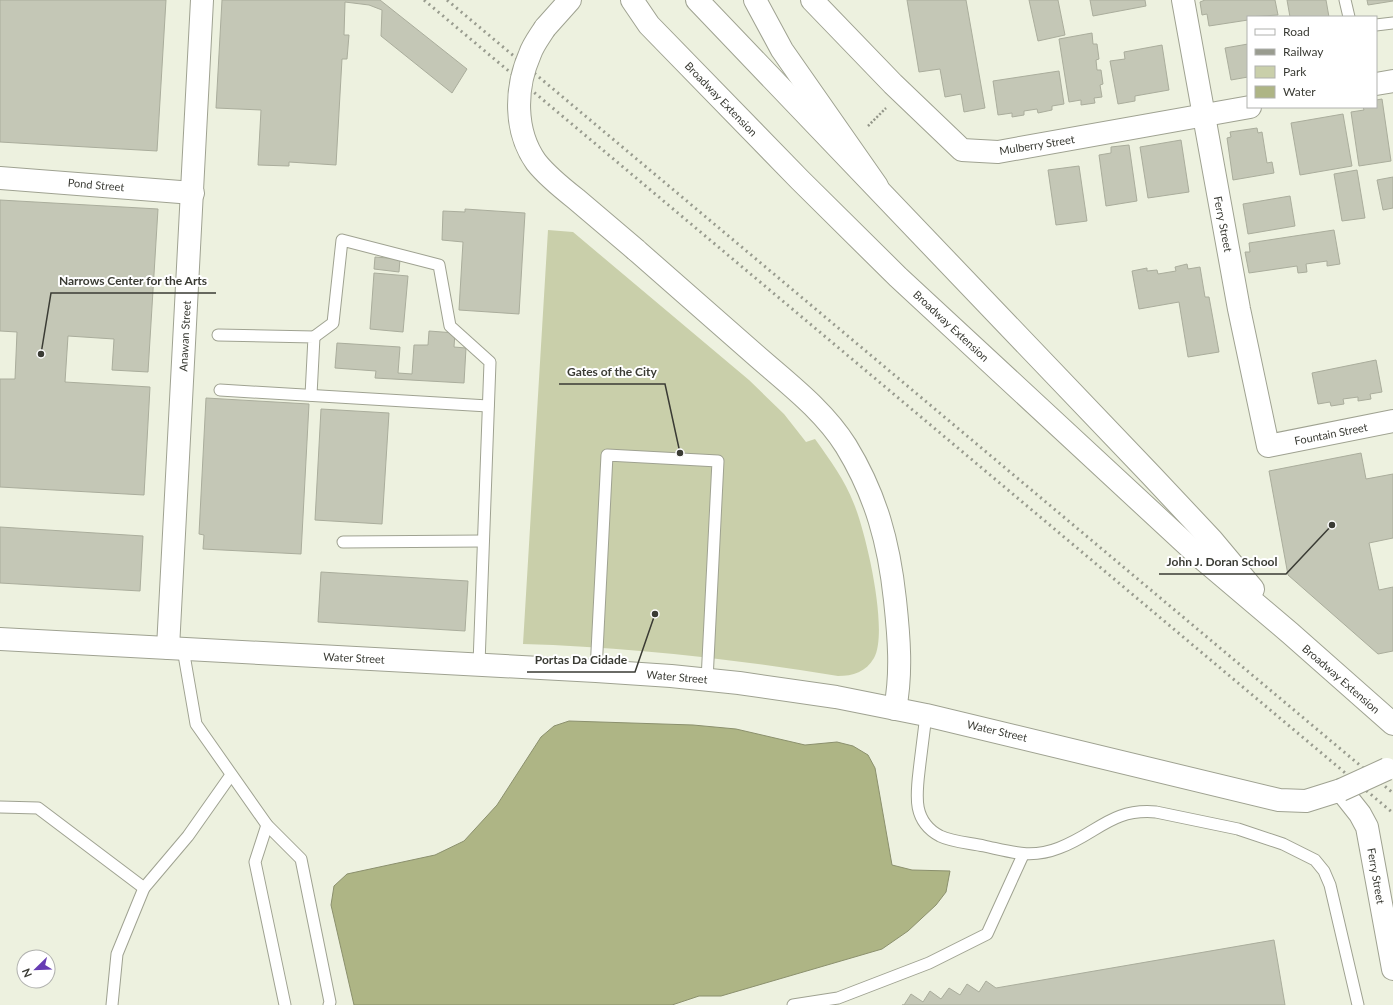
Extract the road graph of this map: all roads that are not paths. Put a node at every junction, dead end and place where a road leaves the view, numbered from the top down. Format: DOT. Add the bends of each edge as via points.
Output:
graph roads {
  1 [pos="202,0"];
  2 [pos="570,0"];
  3 [pos="632,0"];
  4 [pos="697,0"];
  5 [pos="755,0"];
  6 [pos="812,0"];
  7 [pos="1183,0"];
  8 [pos="1345,0"];
  9 [pos="1349,16"];
  10 [pos="1393,23"];
  11 [pos="1377,25"];
  12 [pos="1393,81"];
  13 [pos="1377,84"];
  14 [pos="1247,108"];
  15 [pos="1203,116"];
  16 [pos="0,178"];
  17 [pos="877,186"];
  18 [pos="193,193"];
  19 [pos="218,335"];
  20 [pos="314,337"];
  21 [pos="220,390"];
  22 [pos="311,396"];
  23 [pos="488,406"];
  24 [pos="1393,421"];
  25 [pos="1268,446"];
  26 [pos="483,540"];
  27 [pos="343,542"];
  28 [pos="1290,633"];
  29 [pos="0,639"];
  30 [pos="176,649"];
  31 [pos="479,664"];
  32 [pos="596,671"];
  33 [pos="707,680"];
  34 [pos="894,709"];
  35 [pos="926,715"];
  36 [pos="1393,724"];
  37 [pos="1393,767"];
  38 [pos="231,775"];
  39 [pos="1341,790"];
  40 [pos="0,807"];
  41 [pos="267,825"];
  42 [pos="1023,855"];
  43 [pos="144,888"];
  44 [pos="1393,969"];
  45 [pos="112,1005"];
  46 [pos="285,1005"];
  47 [pos="329,1005"];
  48 [pos="793,1005"];
  49 [pos="1358,1005"];
  1 -- 18 [label="main road, Anawan Street"];
  2 -- 34 [label="main road, bridge" via="545,28 530,54 520,85 520,118 528,148 556,183 801,395 832,427 857,466 877,508 883,529 893,579 900,663"];
  3 -- 28 [label="main road, Broadway Extension" via="649,25 898,277 1198,555"];
  4 -- 17 [label="main road, Broadway Extension"];
  5 -- 17 [label="main road" via="782,50"];
  6 -- 15 [label="main road, Mulberry Street" via="893,84 962,150 998,152"];
  7 -- 15 [label="main road, Ferry Street"];
  8 -- 9 [label="lane"];
  10 -- 11 [label="lane"];
  12 -- 13 [label="main road"];
  14 -- 15 [label="main road, Mulberry Street"];
  15 -- 25 [label="main road, Ferry Street"];
  16 -- 18 [label="main road, Pond Street"];
  17 -- 28 [label="main road, Broadway Extension" via="1212,540"];
  18 -- 30 [label="main road, Anawan Street"];
  19 -- 20 [label="lane"];
  20 -- 22 [label="lane"];
  20 -- 23 [label="lane" via="333,323 342,240 439,265 450,326 490,362"];
  21 -- 22 [label="lane"];
  22 -- 23 [label="lane"];
  23 -- 26 [label="lane"];
  24 -- 25 [label="main road, Fountain Street"];
  26 -- 27 [label="lane"];
  26 -- 31 [label="lane"];
  28 -- 36 [label="main road, Broadway Extension"];
  29 -- 30 [label="main road, Water Street"];
  30 -- 31 [label="main road, Water Street"];
  30 -- 38 [label="lane" via="196,724"];
  31 -- 32 [label="main road, Water Street"];
  32 -- 33 [label="main road, Water Street"];
  32 -- 33 [label="lane" via="607,455 718,461"];
  33 -- 34 [label="main road, Water Street" via="804,692"];
  34 -- 35 [label="main road, Water Street"];
  35 -- 39 [label="main road, Water Street" via="1279,800 1306,801"];
  35 -- 42 [label="lane" via="916,790 920,814 926,826 941,837"];
  37 -- 39 [label="main road, Water Street, bridge"];
  38 -- 41 [label="lane"];
  38 -- 43 [label="lane" via="188,836"];
  39 -- 44 [label="main road, Ferry Street" via="1367,827"];
  40 -- 43 [label="lane" via="38,808"];
  41 -- 46 [label="lane" via="254,862"];
  41 -- 47 [label="lane" via="300,859"];
  42 -- 48 [label="lane" via="987,934 929,963 838,998"];
  42 -- 49 [label="lane" via="1045,853 1060,848 1117,816 1143,811 1238,829 1283,844 1314,860 1324,871 1330,885"];
  43 -- 45 [label="lane" via="118,954"];
}
